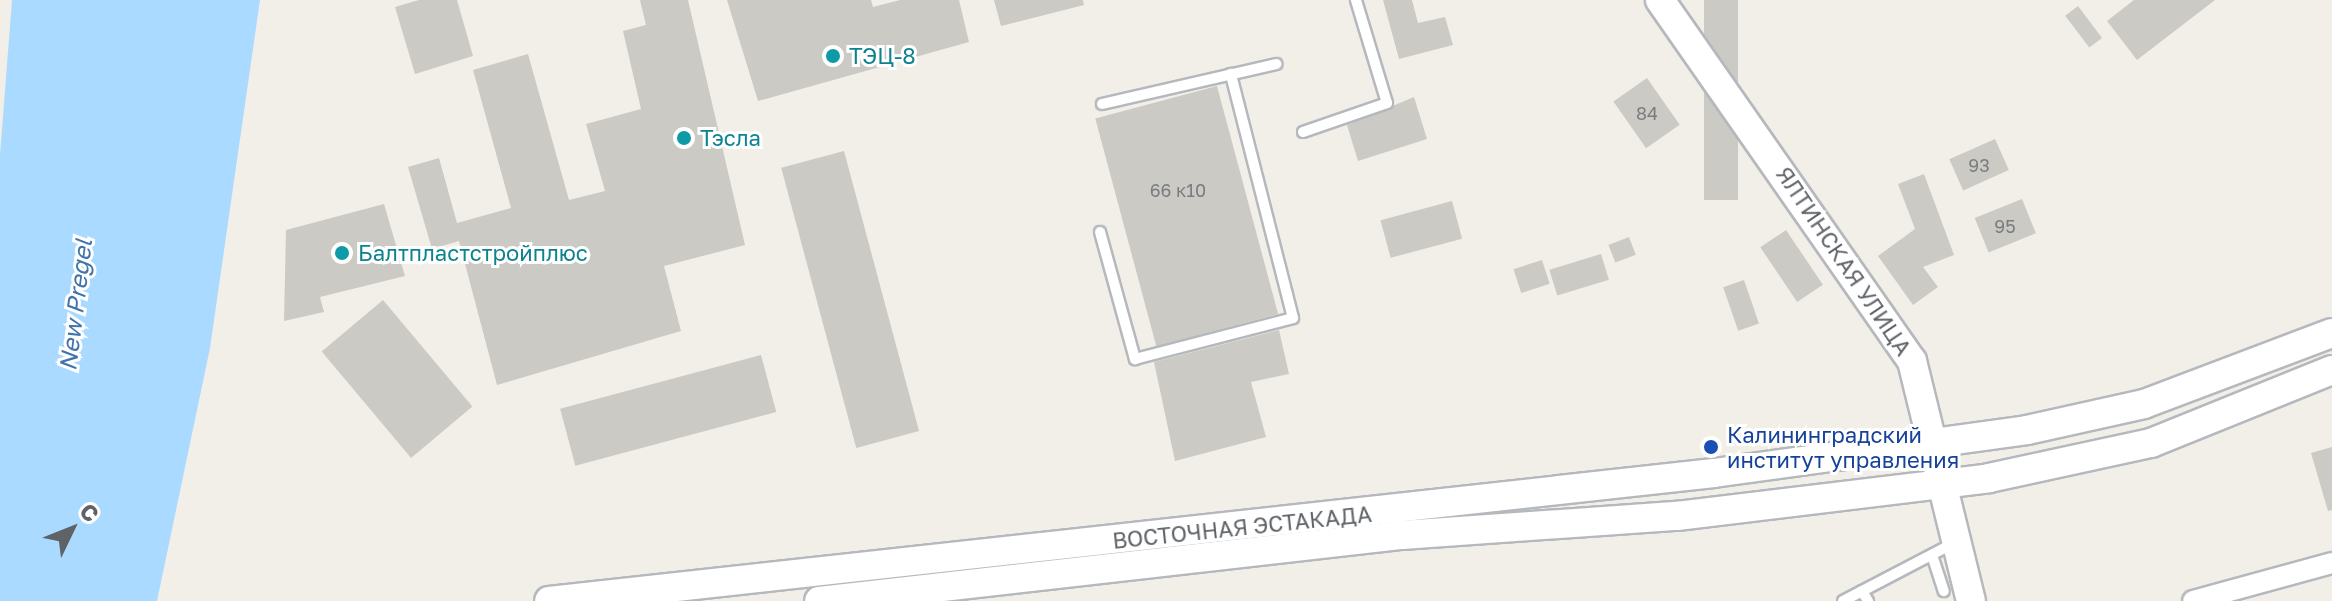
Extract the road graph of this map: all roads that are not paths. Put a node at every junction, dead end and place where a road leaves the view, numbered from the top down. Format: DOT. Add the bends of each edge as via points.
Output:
graph roads {
  1 [pos="1356,0"];
  2 [pos="1660,0"];
  3 [pos="1276,64"];
  4 [pos="1231,74"];
  5 [pos="1102,104"];
  6 [pos="1303,132"];
  7 [pos="1100,232"];
  8 [pos="2332,333"];
  9 [pos="2332,370"];
  10 [pos="1933,441"];
  11 [pos="1941,484"];
  12 [pos="1944,548"];
  13 [pos="2332,563"];
  14 [pos="1862,591"];
  15 [pos="1944,591"];
  16 [pos="549,601"];
  17 [pos="819,601"];
  18 [pos="1843,601"];
  19 [pos="1868,601"];
  20 [pos="1971,601"];
  21 [pos="2193,601"];
  1 -- 6 [label="lane" via="1387,103"];
  2 -- 10 [label="main road, ЯЛТИНСКАЯ УЛИЦА" via="1912,361"];
  3 -- 4 [label="lane"];
  4 -- 5 [label="lane"];
  4 -- 7 [label="lane" via="1293,318 1135,359"];
  8 -- 10 [label="main road, ВОСТОЧНАЯ ЭСТАКАДА" via="2144,404 2027,430"];
  9 -- 11 [label="main road, ВОСТОЧНАЯ ЭСТАКАДА" via="2151,443"];
  10 -- 11 [label="main road, ЯЛТИНСКАЯ УЛИЦА"];
  10 -- 16 [label="main road, ВОСТОЧНАЯ ЭСТАКАДА" via="1714,473"];
  11 -- 12 [label="main road, ЯЛТИНСКАЯ УЛИЦА"];
  11 -- 17 [label="main road, ВОСТОЧНАЯ ЭСТАКАДА" via="1677,516 1402,535"];
  12 -- 14 [label="lane"];
  12 -- 15 [label="lane"];
  12 -- 20 [label="main road, ЯЛТИНСКАЯ УЛИЦА"];
  13 -- 21 [label="street"];
  14 -- 18 [label="lane"];
  14 -- 19 [label="lane"];
}
